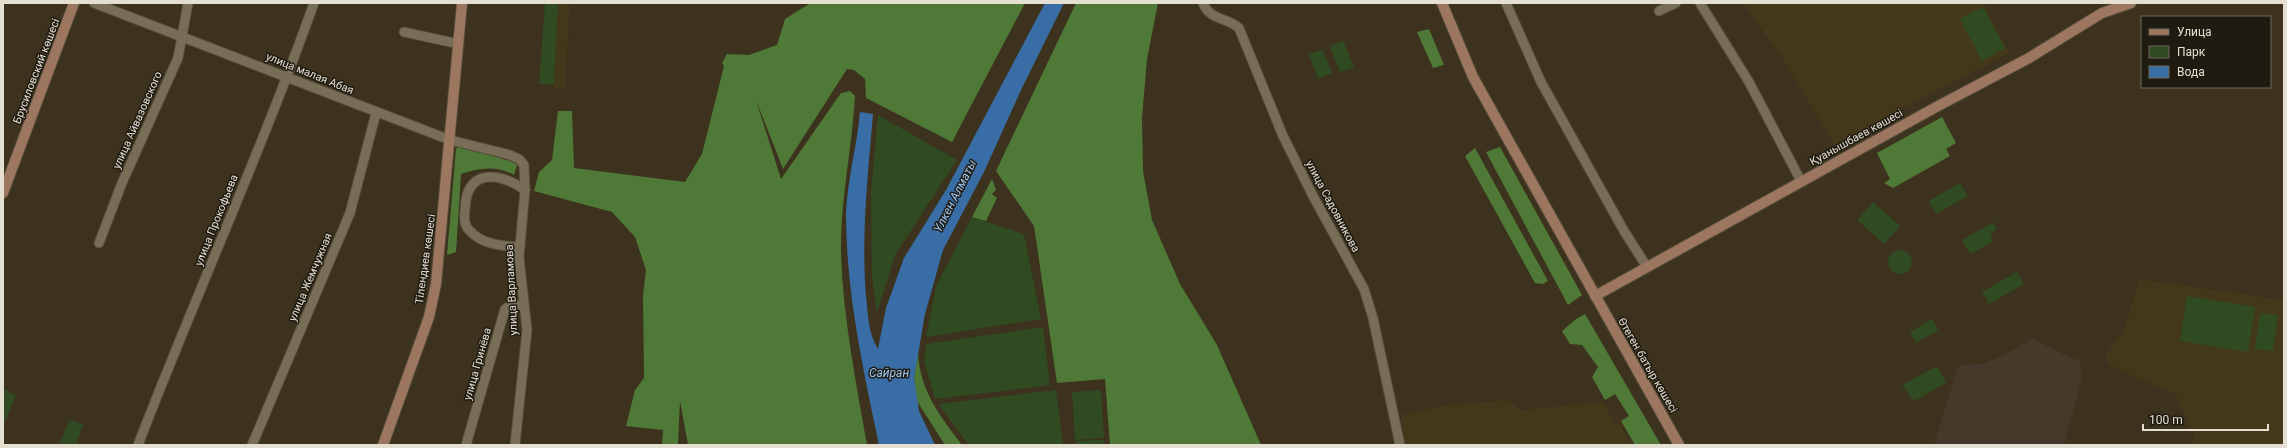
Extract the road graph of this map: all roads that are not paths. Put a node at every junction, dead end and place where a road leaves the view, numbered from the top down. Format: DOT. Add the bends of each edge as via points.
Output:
graph roads {
  1 [pos="74,3"];
  2 [pos="94,3"];
  3 [pos="188,3"];
  4 [pos="314,3"];
  5 [pos="462,3"];
  6 [pos="1203,3"];
  7 [pos="1442,3"];
  8 [pos="1506,3"];
  9 [pos="1676,3"];
  10 [pos="1700,3"];
  11 [pos="2131,3"];
  12 [pos="1659,11"];
  13 [pos="404,32"];
  14 [pos="182,36"];
  15 [pos="459,44"];
  16 [pos="288,76"];
  17 [pos="376,113"];
  18 [pos="450,140"];
  19 [pos="519,159"];
  20 [pos="1801,181"];
  21 [pos="524,190"];
  22 [pos="3,193"];
  23 [pos="99,243"];
  24 [pos="520,247"];
  25 [pos="1647,267"];
  26 [pos="1595,296"];
  27 [pos="524,305"];
  28 [pos="138,445"];
  29 [pos="252,445"];
  30 [pos="383,445"];
  31 [pos="466,445"];
  32 [pos="515,445"];
  33 [pos="1400,445"];
  34 [pos="1679,445"];
  1 -- 22 [label="street, Брусиловский көшесі"];
  2 -- 14 [label="street, улица малая Абая"];
  3 -- 14 [label="street, улица Айвазовского"];
  4 -- 16 [label="street, улица Прокофьева"];
  5 -- 15 [label="street, Тілендиев көшесі"];
  6 -- 33 [label="street, улица Садовникова" via="1206,10 1215,18 1233,22 1239,28 1283,136 1364,289 1373,318"];
  7 -- 26 [label="street, Өтеген батыр көшесі" via="1473,77"];
  8 -- 25 [label="street" via="1552,102"];
  9 -- 12 [label="street"];
  10 -- 20 [label="street" via="1749,82"];
  11 -- 20 [label="street, Қуанышбаев көшесі" via="2102,13 2029,58"];
  13 -- 15 [label="street"];
  14 -- 16 [label="street, улица малая Абая"];
  14 -- 23 [label="street, улица Айвазовского" via="178,58 122,183"];
  15 -- 18 [label="street, Тілендиев көшесі"];
  16 -- 17 [label="street, улица малая Абая"];
  16 -- 28 [label="street, улица Прокофьева"];
  17 -- 18 [label="street, улица малая Абая"];
  17 -- 29 [label="street, улица Жемчужная" via="350,213"];
  18 -- 19 [label="street, улица малая Абая"];
  18 -- 30 [label="street, Тілендиев көшесі" via="439,261 429,317"];
  19 -- 21 [label="street, улица Варламова" via="524,165"];
  20 -- 25 [label="street, Қуанышбаев көшесі"];
  21 -- 24 [label="street, улица Варламова"];
  21 -- 24 [label="street" via="501,177 488,176 478,179 471,185 465,200 464,221 477,237 490,243"];
  24 -- 27 [label="street, улица Варламова"];
  25 -- 26 [label="street, Қуанышбаев көшесі"];
  26 -- 34 [label="street, Өтеген батыр көшесі"];
  27 -- 31 [label="street, улица Гринёва" via="511,305 505,309"];
  27 -- 32 [label="street, улица Варламова" via="526,330"];
}
